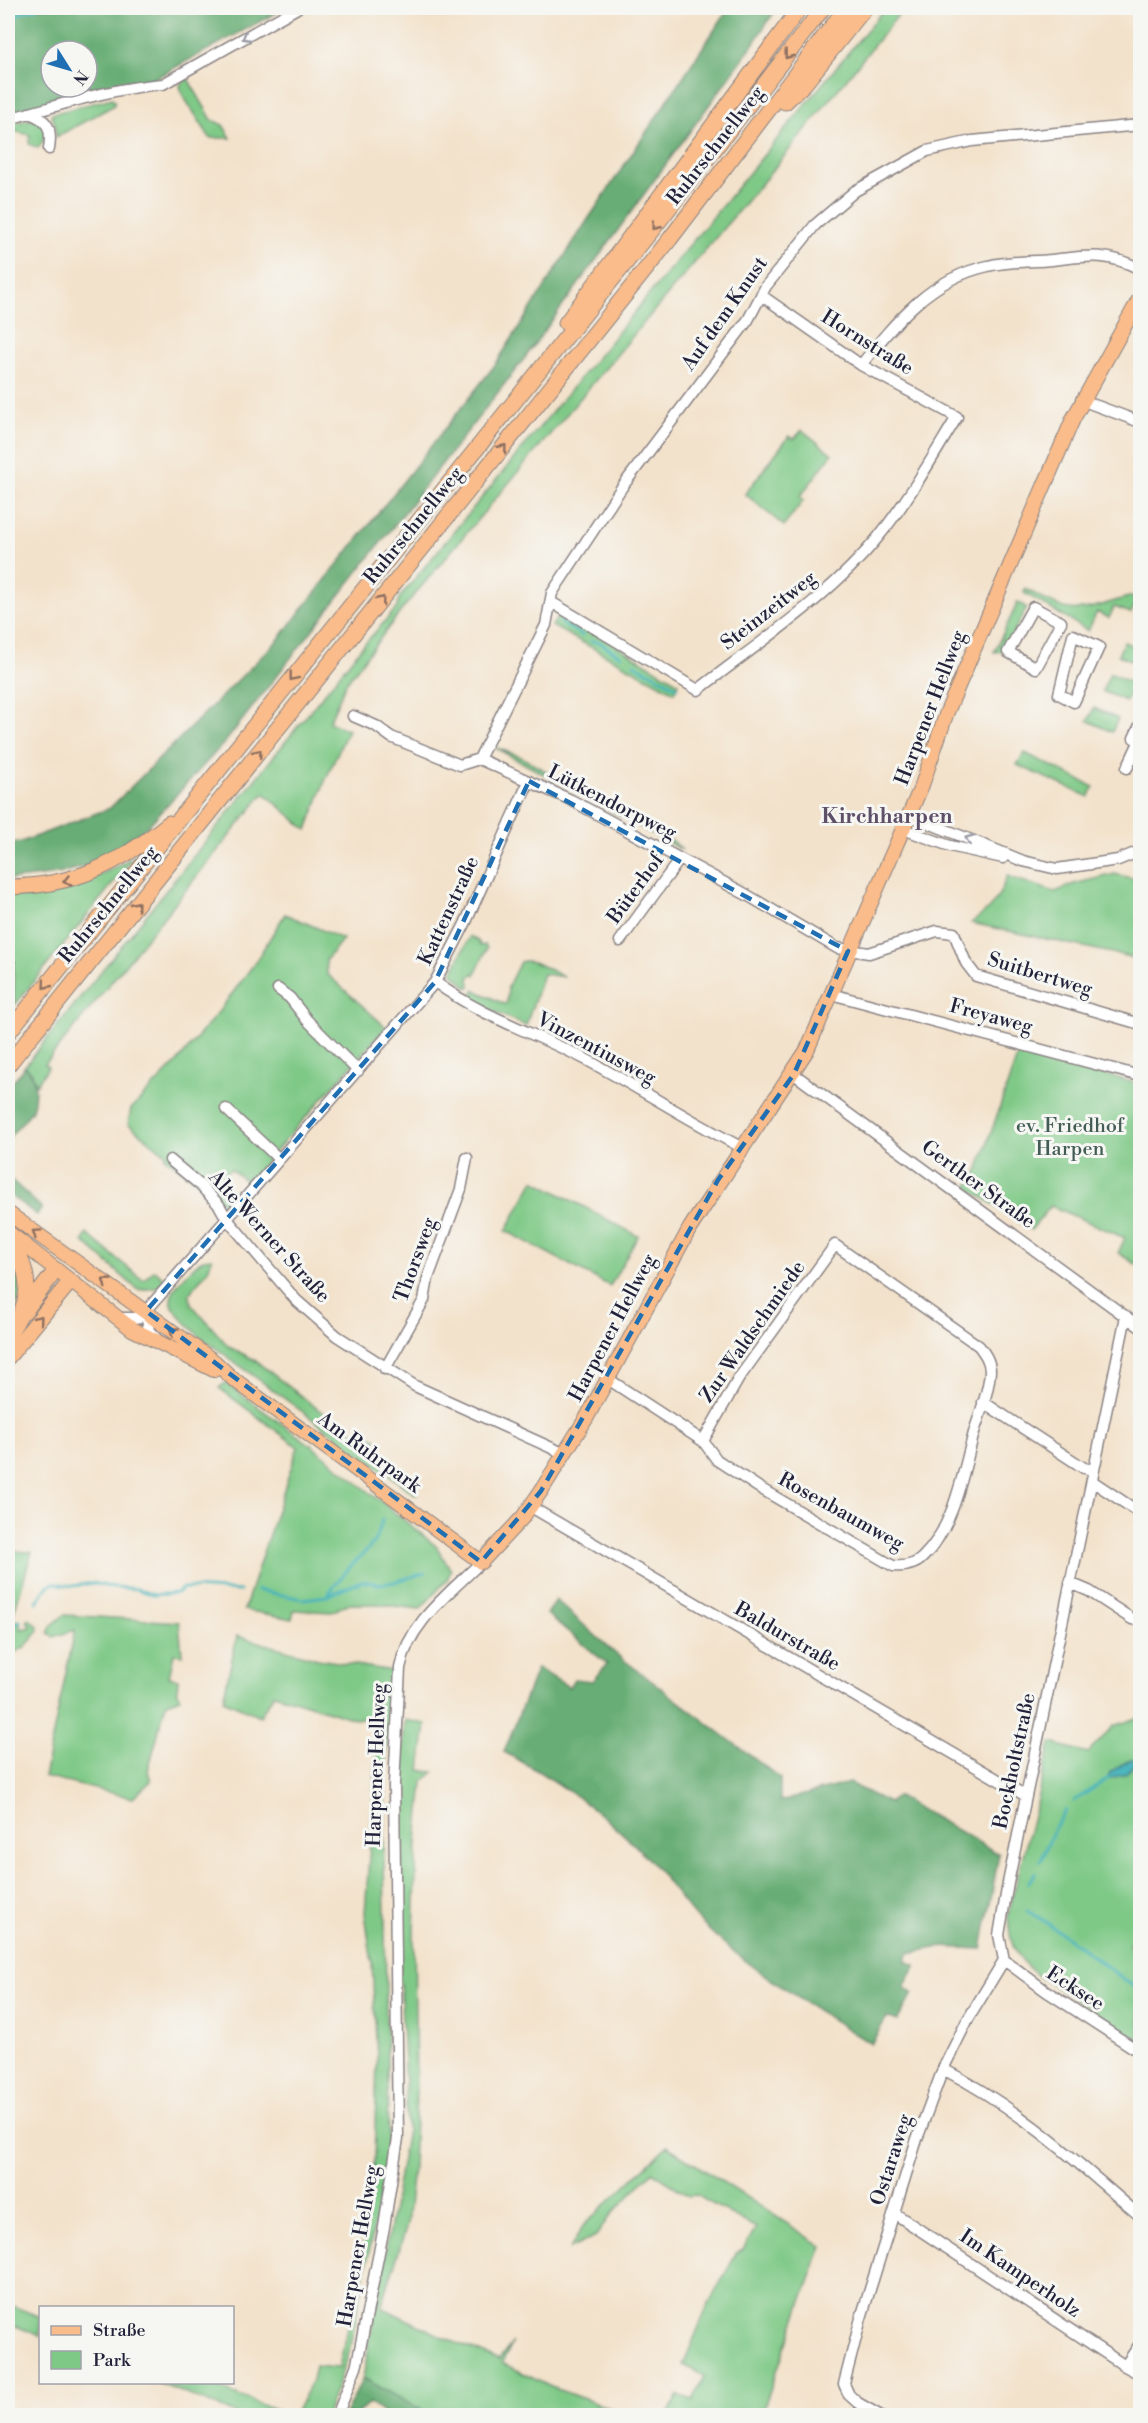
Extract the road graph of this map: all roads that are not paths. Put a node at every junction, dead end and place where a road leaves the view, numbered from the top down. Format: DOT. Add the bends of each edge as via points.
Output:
graph roads {
  1 [pos="297,8"];
  2 [pos="792,8"];
  3 [pos="800,8"];
  4 [pos="823,8"];
  5 [pos="846,8"];
  6 [pos="865,8"];
  7 [pos="767,54"];
  8 [pos="29,113"];
  9 [pos="8,119"];
  10 [pos="1140,125"];
  11 [pos="751,136"];
  12 [pos="48,149"];
  13 [pos="1140,269"];
  14 [pos="761,295"];
  15 [pos="1140,298"];
  16 [pos="861,365"];
  17 [pos="1081,400"];
  18 [pos="514,402"];
  19 [pos="957,417"];
  20 [pos="1140,422"];
  21 [pos="551,602"];
  22 [pos="1058,627"];
  23 [pos="1074,636"];
  24 [pos="352,716"];
  25 [pos="1140,725"];
  26 [pos="1140,741"];
  27 [pos="479,759"];
  28 [pos="1127,768"];
  29 [pos="529,781"];
  30 [pos="201,792"];
  31 [pos="909,815"];
  32 [pos="903,829"];
  33 [pos="1140,851"];
  34 [pos="680,859"];
  35 [pos="1023,861"];
  36 [pos="8,887"];
  37 [pos="620,941"];
  38 [pos="848,951"];
  39 [pos="8,964"];
  40 [pos="435,982"];
  41 [pos="278,989"];
  42 [pos="831,994"];
  43 [pos="8,999"];
  44 [pos="1140,1024"];
  45 [pos="8,1034"];
  46 [pos="8,1065"];
  47 [pos="358,1071"];
  48 [pos="794,1074"];
  49 [pos="1140,1076"];
  50 [pos="226,1109"];
  51 [pos="741,1147"];
  52 [pos="467,1158"];
  53 [pos="279,1159"];
  54 [pos="170,1160"];
  55 [pos="8,1213"];
  56 [pos="228,1220"];
  57 [pos="8,1233"];
  58 [pos="835,1245"];
  59 [pos="65,1253"];
  60 [pos="56,1270"];
  61 [pos="70,1282"];
  62 [pos="146,1311"];
  63 [pos="1126,1316"];
  64 [pos="117,1318"];
  65 [pos="1140,1327"];
  66 [pos="11,1329"];
  67 [pos="167,1347"];
  68 [pos="8,1357"];
  69 [pos="385,1369"];
  70 [pos="232,1378"];
  71 [pos="608,1379"];
  72 [pos="983,1402"];
  73 [pos="703,1441"];
  74 [pos="565,1454"];
  75 [pos="1093,1475"];
  76 [pos="531,1507"];
  77 [pos="1140,1513"];
  78 [pos="481,1562"];
  79 [pos="1070,1583"];
  80 [pos="1140,1620"];
  81 [pos="1026,1796"];
  82 [pos="1004,1960"];
  83 [pos="1140,2052"];
  84 [pos="943,2069"];
  85 [pos="894,2213"];
  86 [pos="1140,2216"];
  87 [pos="1140,2344"];
  88 [pos="1125,2366"];
  89 [pos="1140,2374"];
  90 [pos="337,2415"];
  91 [pos="881,2415"];
  1 -- 8 [label="street, one-way" via="163,84"];
  2 -- 7 [label="highway"];
  3 -- 7 [label="highway"];
  4 -- 18 [label="highway, Ruhrschnellweg, one-way" via="728,135"];
  5 -- 11 [label="highway, Ruhrschnellweg"];
  6 -- 11 [label="highway" via="805,83"];
  7 -- 18 [label="highway" via="582,300"];
  8 -- 9 [label="street"];
  8 -- 12 [label="street" via="45,120 50,127"];
  10 -- 14 [label="street, Auf dem Knust" via="972,141 927,151 838,204 794,248"];
  46 -- 11 [label="highway, Ruhrschnellweg, one-way"];
  13 -- 16 [label="street" via="1119,258 1094,256 976,268 930,291 909,309"];
  14 -- 16 [label="street, Hornstraße"];
  14 -- 21 [label="street, Auf dem Knust" via="748,320 586,539 552,593"];
  15 -- 17 [label="main road, Harpener Hellweg"];
  16 -- 19 [label="street, Hornstraße"];
  17 -- 20 [label="street"];
  17 -- 31 [label="main road, Harpener Hellweg" via="947,712"];
  18 -- 30 [label="highway, Ruhrschnellweg, one-way"];
  19 -- 21 [label="street, Steinzeitweg" via="904,503 859,559 698,690"];
  21 -- 27 [label="street, Auf dem Knust" via="546,625"];
  22 -- 22 [label="street" via="1061,622 1033,607 1008,652 1036,668"];
  22 -- 23 [label="street"];
  23 -- 23 [label="street" via="1100,647 1074,702 1059,694"];
  24 -- 27 [label="street, Lütkendorpweg" via="391,737 460,765"];
  25 -- 26 [label="street" via="1134,738"];
  26 -- 28 [label="street"];
  27 -- 29 [label="street, Lütkendorpweg"];
  29 -- 34 [label="street, Lütkendorpweg"];
  29 -- 40 [label="street, Kattenstraße"];
  30 -- 36 [label="highway, one-way" via="156,833 95,871 50,884"];
  30 -- 45 [label="highway, Ruhrschnellweg, one-way"];
  31 -- 32 [label="main road, Harpener Hellweg"];
  35 -- 31 [label="street, one-way"];
  32 -- 35 [label="street" via="969,851"];
  32 -- 38 [label="main road, Harpener Hellweg"];
  33 -- 35 [label="street" via="1118,860 1071,868 1057,869"];
  34 -- 37 [label="street, Büterhof"];
  34 -- 38 [label="street, Lütkendorpweg"];
  38 -- 42 [label="main road, Harpener Hellweg"];
  38 -- 44 [label="street, Suitbertweg" via="869,953 937,931 954,933 976,976"];
  39 -- 43 [label="highway"];
  40 -- 47 [label="street, Kattenstraße"];
  40 -- 51 [label="street, Vinzentiusweg" via="463,1003 585,1059"];
  41 -- 47 [label="street"];
  42 -- 48 [label="main road, Harpener Hellweg"];
  42 -- 49 [label="street, Freyaweg"];
  47 -- 53 [label="street, Kattenstraße"];
  48 -- 51 [label="main road, Harpener Hellweg"];
  48 -- 63 [label="street, Gerther Straße"];
  50 -- 53 [label="street"];
  51 -- 71 [label="main road, Harpener Hellweg" via="690,1228"];
  52 -- 69 [label="street, Thorsweg" via="461,1190 428,1278 424,1300"];
  53 -- 56 [label="street, Kattenstraße"];
  54 -- 56 [label="street, Alte Werner Straße" via="206,1191"];
  59 -- 55 [label="main road, Am Ruhrpark, one-way"];
  56 -- 62 [label="street, Kattenstraße"];
  56 -- 69 [label="street, Alte Werner Straße" via="296,1300 337,1336"];
  57 -- 60 [label="main road, Am Ruhrpark"];
  57 -- 66 [label="highway" via="20,1254 28,1282 25,1304"];
  58 -- 72 [label="street, Rosenbaumweg" via="979,1346 990,1372"];
  58 -- 73 [label="street, Zur Waldschmiede" via="739,1378"];
  59 -- 60 [label="main road"];
  59 -- 61 [label="main road"];
  62 -- 59 [label="main road, Am Ruhrpark, one-way"];
  60 -- 61 [label="main road, Am Ruhrpark"];
  60 -- 66 [label="highway"];
  61 -- 64 [label="main road, Am Ruhrpark"];
  68 -- 61 [label="highway, one-way"];
  62 -- 64 [label="street" via="138,1318"];
  62 -- 67 [label="street" via="149,1331"];
  70 -- 62 [label="main road, Am Ruhrpark, one-way"];
  63 -- 65 [label="street, Gerther Straße"];
  63 -- 75 [label="street, Bockholtstraße"];
  64 -- 67 [label="main road, Am Ruhrpark"];
  67 -- 70 [label="main road, Am Ruhrpark"];
  69 -- 74 [label="street, Alte Werner Straße"];
  70 -- 78 [label="main road, Am Ruhrpark"];
  71 -- 73 [label="street, Rosenbaumweg"];
  71 -- 74 [label="main road, Harpener Hellweg"];
  72 -- 73 [label="street, Rosenbaumweg" via="952,1508 922,1559 904,1567 893,1566 782,1502 717,1460"];
  72 -- 75 [label="street"];
  74 -- 76 [label="main road, Harpener Hellweg"];
  75 -- 77 [label="street"];
  75 -- 79 [label="street, Bockholtstraße"];
  76 -- 78 [label="main road, Harpener Hellweg"];
  76 -- 81 [label="street, Baldurstraße"];
  78 -- 90 [label="street, Harpener Hellweg" via="416,1629 403,1651 400,1668 394,1785 398,2138 357,2364"];
  79 -- 80 [label="street"];
  79 -- 81 [label="street, Bockholtstraße"];
  81 -- 82 [label="street, Bockholtstraße" via="1008,1883 1000,1947"];
  82 -- 83 [label="street, Ecksee"];
  82 -- 84 [label="street, Ostaraweg"];
  84 -- 85 [label="street, Ostaraweg"];
  84 -- 86 [label="street" via="994,2097 1043,2132"];
  85 -- 88 [label="street, Im Kamperholz"];
  85 -- 91 [label="street, Ostaraweg" via="844,2384 858,2403"];
  87 -- 88 [label="street"];
  88 -- 89 [label="street, Im Kamperholz"];
}
